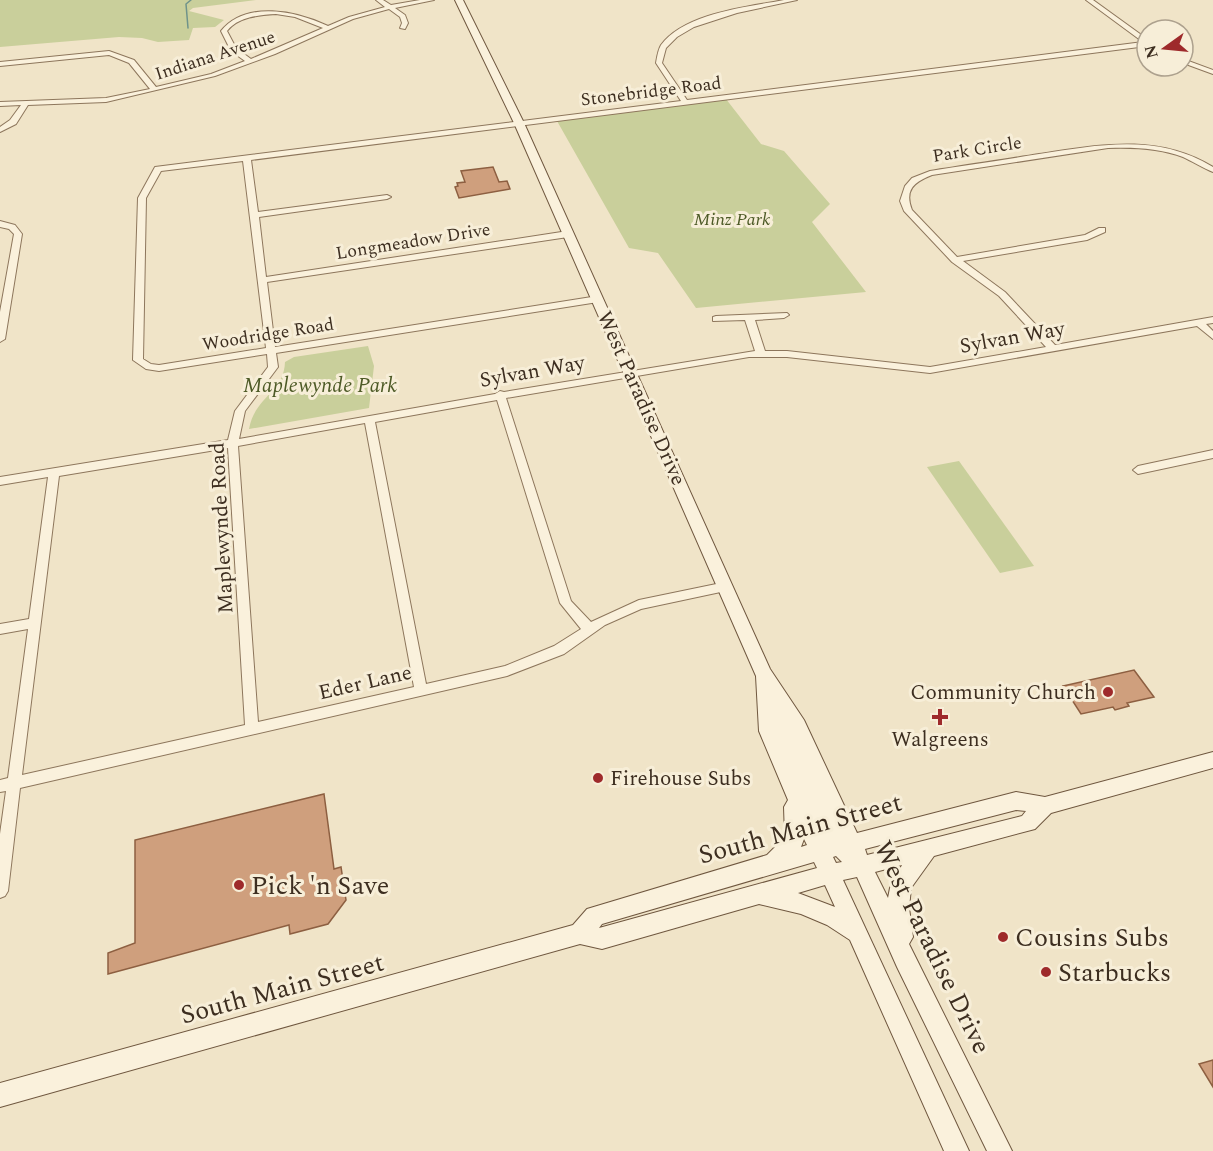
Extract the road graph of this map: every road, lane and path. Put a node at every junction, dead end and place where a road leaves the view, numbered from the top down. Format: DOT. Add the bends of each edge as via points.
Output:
graph roads {
  1 [pos="380,0"];
  2 [pos="431,0"];
  3 [pos="459,0"];
  4 [pos="794,0"];
  5 [pos="1089,0"];
  6 [pos="391,7"];
  7 [pos="403,27"];
  8 [pos="328,28"];
  9 [pos="1135,34"];
  10 [pos="296,43"];
  11 [pos="1135,45"];
  12 [pos="312,49"];
  13 [pos="251,61"];
  14 [pos="0,64"];
  15 [pos="1195,65"];
  16 [pos="1213,72"];
  17 [pos="154,90"];
  18 [pos="686,102"];
  19 [pos="26,103"];
  20 [pos="0,104"];
  21 [pos="519,123"];
  22 [pos="0,130"];
  23 [pos="247,158"];
  24 [pos="158,169"];
  25 [pos="1213,170"];
  26 [pos="387,196"];
  27 [pos="253,215"];
  28 [pos="0,224"];
  29 [pos="1102,231"];
  30 [pos="568,234"];
  31 [pos="955,260"];
  32 [pos="264,280"];
  33 [pos="598,299"];
  34 [pos="784,315"];
  35 [pos="750,317"];
  36 [pos="716,319"];
  37 [pos="1213,320"];
  38 [pos="1198,322"];
  39 [pos="1213,336"];
  40 [pos="0,339"];
  41 [pos="1053,348"];
  42 [pos="270,351"];
  43 [pos="761,354"];
  44 [pos="630,373"];
  45 [pos="500,394"];
  46 [pos="369,419"];
  47 [pos="234,444"];
  48 [pos="1213,454"];
  49 [pos="1138,470"];
  50 [pos="54,473"];
  51 [pos="0,481"];
  52 [pos="726,586"];
  53 [pos="34,623"];
  54 [pos="0,629"];
  55 [pos="589,629"];
  56 [pos="763,673"];
  57 [pos="421,691"];
  58 [pos="766,706"];
  59 [pos="252,730"];
  60 [pos="1213,760"];
  61 [pos="14,783"];
  62 [pos="791,785"];
  63 [pos="0,786"];
  64 [pos="1046,806"];
  65 [pos="837,847"];
  66 [pos="929,848"];
  67 [pos="766,865"];
  68 [pos="862,866"];
  69 [pos="831,874"];
  70 [pos="0,891"];
  71 [pos="756,896"];
  72 [pos="857,933"];
  73 [pos="580,934"];
  74 [pos="905,959"];
  75 [pos="0,1095"];
  76 [pos="957,1151"];
  77 [pos="1000,1151"];
  1 -- 6 [label="street"];
  2 -- 6 [label="street, Indiana Avenue"];
  3 -- 21 [label="street, West Paradise Drive"];
  4 -- 18 [label="street" via="704,20 669,38 661,47 659,63"];
  5 -- 9 [label="street"];
  6 -- 7 [label="street" via="405,20"];
  6 -- 8 [label="street, Indiana Avenue"];
  8 -- 10 [label="street, Indiana Avenue"];
  8 -- 13 [label="street" via="286,12 237,19 227,24 226,38 238,57"];
  10 -- 12 [label="street"];
  10 -- 13 [label="street, Indiana Avenue"];
  11 -- 18 [label="street, Stonebridge Road"];
  13 -- 17 [label="street, Indiana Avenue"];
  14 -- 17 [label="street" via="109,53 134,62"];
  15 -- 16 [label="street"];
  17 -- 19 [label="street, Indiana Avenue" via="106,100"];
  18 -- 21 [label="street, Stonebridge Road"];
  19 -- 20 [label="street, Indiana Avenue"];
  19 -- 22 [label="street" via="13,122"];
  21 -- 23 [label="street, Stonebridge Road"];
  21 -- 30 [label="street, West Paradise Drive"];
  23 -- 24 [label="street, Stonebridge Road"];
  23 -- 27 [label="street, Maplewynde Road"];
  24 -- 42 [label="street, Woodridge Road" via="142,198 138,360 159,368"];
  25 -- 31 [label="street, Park Circle" via="1178,152 1137,144 952,169 916,178 909,184 904,201"];
  26 -- 27 [label="street"];
  27 -- 32 [label="street, Maplewynde Road"];
  28 -- 40 [label="street" via="12,227 18,234"];
  29 -- 31 [label="street"];
  30 -- 32 [label="street, Longmeadow Drive"];
  30 -- 33 [label="street, West Paradise Drive"];
  31 -- 41 [label="street, Park Circle" via="1002,294"];
  32 -- 42 [label="street, Maplewynde Road"];
  33 -- 42 [label="street, Woodridge Road"];
  33 -- 44 [label="street, West Paradise Drive"];
  34 -- 35 [label="street"];
  35 -- 36 [label="street"];
  35 -- 43 [label="street"];
  37 -- 38 [label="street, Sylvan Way"];
  38 -- 39 [label="street"];
  38 -- 41 [label="street, Sylvan Way"];
  41 -- 43 [label="street, Sylvan Way" via="930,370"];
  42 -- 47 [label="street, Maplewynde Road" via="273,367 240,411"];
  43 -- 44 [label="street, Sylvan Way"];
  44 -- 45 [label="street, Sylvan Way"];
  44 -- 52 [label="street, West Paradise Drive"];
  45 -- 46 [label="street, Sylvan Way"];
  45 -- 55 [label="street" via="566,603"];
  46 -- 47 [label="street, Sylvan Way"];
  46 -- 57 [label="street"];
  47 -- 50 [label="street, Sylvan Way"];
  47 -- 59 [label="street, Maplewynde Road"];
  48 -- 49 [label="street"];
  50 -- 51 [label="street, Sylvan Way"];
  50 -- 53 [label="street"];
  52 -- 55 [label="street, Eder Lane" via="639,605"];
  52 -- 56 [label="street, West Paradise Drive"];
  53 -- 54 [label="street"];
  53 -- 61 [label="street"];
  55 -- 57 [label="street, Eder Lane" via="559,650 507,671"];
  56 -- 58 [label="street, West Paradise Drive"];
  56 -- 65 [label="street, West Paradise Drive" via="797,724"];
  57 -- 59 [label="street, Eder Lane"];
  58 -- 62 [label="street, West Paradise Drive" via="768,731"];
  58 -- 65 [label="street" via="787,737"];
  59 -- 61 [label="street, Eder Lane"];
  60 -- 64 [label="street, South Main Street"];
  61 -- 63 [label="street, Eder Lane"];
  61 -- 70 [label="street"];
  62 -- 65 [label="street, West Paradise Drive"];
  62 -- 67 [label="street" via="797,830 793,846"];
  64 -- 65 [label="street, South Main Street" via="1016,801"];
  64 -- 66 [label="street, South Main Street" via="1028,823"];
  65 -- 67 [label="street, South Main Street"];
  65 -- 68 [label="street"];
  65 -- 69 [label="street, West Paradise Drive"];
  66 -- 68 [label="street, South Main Street"];
  66 -- 74 [label="street" via="910,868 896,902"];
  67 -- 73 [label="street, South Main Street" via="595,916"];
  68 -- 69 [label="street, South Main Street"];
  68 -- 74 [label="street, West Paradise Drive"];
  69 -- 71 [label="street, South Main Street"];
  69 -- 72 [label="street, West Paradise Drive"];
  71 -- 72 [label="street" via="821,909"];
  71 -- 73 [label="street, South Main Street" via="602,939"];
  72 -- 76 [label="street, West Paradise Drive"];
  73 -- 75 [label="street, South Main Street"];
  74 -- 77 [label="street, West Paradise Drive"];
}
